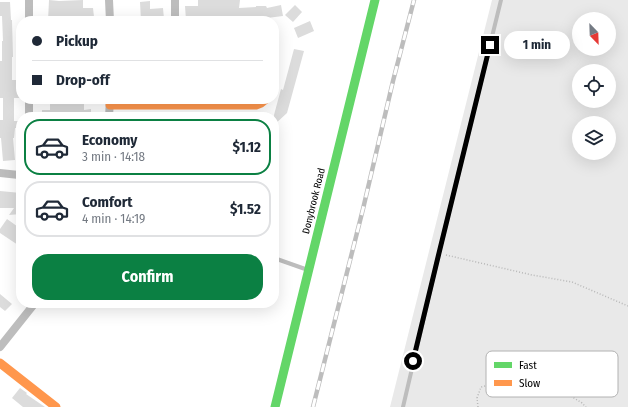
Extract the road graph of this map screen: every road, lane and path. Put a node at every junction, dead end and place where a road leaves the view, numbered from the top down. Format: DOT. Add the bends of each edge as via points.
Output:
graph roads {
  1 [pos="29,0"];
  2 [pos="109,0"];
  3 [pos="175,0"];
  4 [pos="375,0"];
  5 [pos="502,0"];
  6 [pos="29,16"];
  7 [pos="110,16"];
  8 [pos="175,16"];
  9 [pos="207,104"];
  10 [pos="259,104"];
  11 [pos="0,173"];
  12 [pos="16,175"];
  13 [pos="439,253"];
  14 [pos="279,260"];
  15 [pos="309,270"];
  16 [pos="628,306"];
  17 [pos="30,308"];
  18 [pos="3,337"];
  19 [pos="0,347"];
  20 [pos="0,363"];
  21 [pos="486,386"];
  22 [pos="572,397"];
  23 [pos="56,407"];
  24 [pos="275,407"];
  25 [pos="403,407"];
  26 [pos="478,407"];
  27 [pos="586,407"];
  1 -- 6 [label="street"];
  2 -- 7 [label="street"];
  3 -- 8 [label="street"];
  4 -- 15 [label="street, Donybrook Road"];
  5 -- 13 [label="lane"];
  9 -- 10 [label="street"];
  11 -- 12 [label="street"];
  13 -- 16 [label="path" via="572,282"];
  13 -- 25 [label="lane"];
  14 -- 15 [label="lane"];
  15 -- 24 [label="street, Donybrook Road"];
  17 -- 18 [label="street"];
  18 -- 19 [label="street"];
  20 -- 23 [label="street"];
  21 -- 26 [label="path" via="481,387 477,398"];
  22 -- 27 [label="path"];
}
